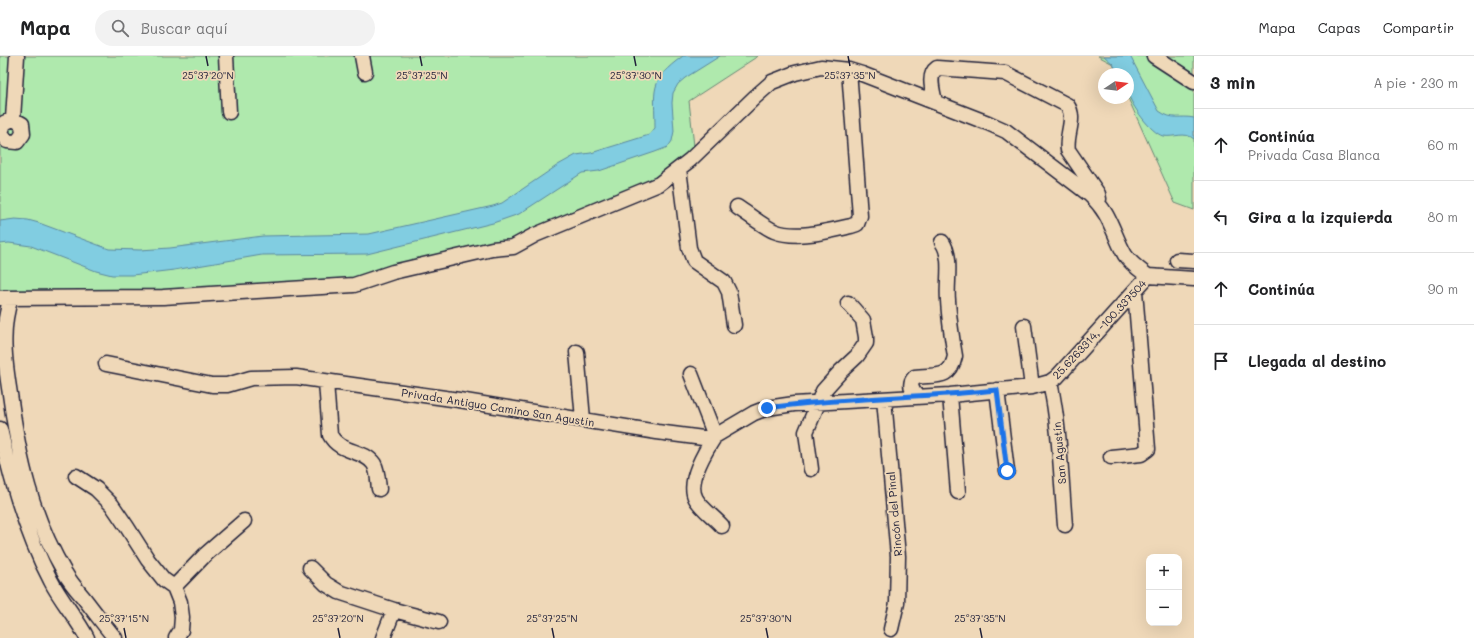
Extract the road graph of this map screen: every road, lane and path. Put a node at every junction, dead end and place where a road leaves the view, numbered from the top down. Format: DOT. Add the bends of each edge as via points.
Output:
graph roads {
  1 [pos="17,56"];
  2 [pos="226,56"];
  3 [pos="362,56"];
  4 [pos="1154,56"];
  5 [pos="850,70"];
  6 [pos="365,72"];
  7 [pos="1194,82"];
  8 [pos="935,102"];
  9 [pos="229,112"];
  10 [pos="13,119"];
  11 [pos="679,169"];
  12 [pos="1101,205"];
  13 [pos="737,207"];
  14 [pos="942,242"];
  15 [pos="1177,260"];
  16 [pos="1194,261"];
  17 [pos="1148,276"];
  18 [pos="1194,279"];
  19 [pos="1136,291"];
  20 [pos="848,303"];
  21 [pos="4,304"];
  22 [pos="734,325"];
  23 [pos="1024,326"];
  24 [pos="577,352"];
  25 [pos="106,364"];
  26 [pos="691,374"];
  27 [pos="326,382"];
  28 [pos="1050,382"];
  29 [pos="1032,387"];
  30 [pos="997,390"];
  31 [pos="950,395"];
  32 [pos="917,397"];
  33 [pos="884,399"];
  34 [pos="819,402"];
  35 [pos="583,420"];
  36 [pos="0,429"];
  37 [pos="715,436"];
  38 [pos="1111,457"];
  39 [pos="811,469"];
  40 [pos="1007,471"];
  41 [pos="76,476"];
  42 [pos="379,489"];
  43 [pos="958,492"];
  44 [pos="244,521"];
  45 [pos="722,526"];
  46 [pos="1065,526"];
  47 [pos="310,568"];
  48 [pos="174,588"];
  49 [pos="394,610"];
  50 [pos="439,622"];
  51 [pos="891,629"];
  52 [pos="110,637"];
  53 [pos="86,638"];
  54 [pos="176,638"];
  55 [pos="383,638"];
  1 -- 10 [label="street"];
  2 -- 9 [label="street"];
  3 -- 6 [label="street"];
  4 -- 7 [label="street"];
  5 -- 8 [label="street"];
  5 -- 11 [label="street" via="821,67 772,82"];
  5 -- 13 [label="street" via="860,216 857,224 814,234 793,234 774,231"];
  8 -- 12 [label="street" via="1006,131"];
  8 -- 12 [label="street" via="931,76 937,68 1005,73 1067,105 1072,115 1068,150 1098,194"];
  11 -- 21 [label="street" via="659,184 535,235 513,247 492,249 400,270 354,285"];
  11 -- 22 [label="street" via="689,248 694,261 724,282 729,292"];
  12 -- 17 [label="street" via="1126,256"];
  14 -- 32 [label="street" via="948,257 947,299 955,356 949,372 938,376 915,377 912,380 912,390"];
  15 -- 16 [label="street"];
  17 -- 18 [label="street"];
  17 -- 19 [label="street, 25.6263314, -100.337504"];
  19 -- 28 [label="street, 25.6263314, -100.337504"];
  19 -- 38 [label="street" via="1148,449 1141,454"];
  20 -- 34 [label="street" via="863,320 866,343 857,356 823,390"];
  21 -- 52 [label="street" via="7,376 29,494 45,537 66,575"];
  23 -- 29 [label="street"];
  24 -- 35 [label="street"];
  25 -- 27 [label="street, Privada Antiguo Camino San Agustín" via="212,385 268,377 296,377"];
  26 -- 37 [label="street"];
  27 -- 35 [label="street, Privada Antiguo Camino San Agustín"];
  27 -- 42 [label="street" via="330,435 339,446 371,460 375,466"];
  28 -- 29 [label="street, 25.6263314, -100.337504"];
  28 -- 46 [label="street, San Agustín"];
  29 -- 30 [label="street, 25.6263314, -100.337504"];
  30 -- 31 [label="street, 25.6263314, -100.337504"];
  30 -- 40 [label="street"];
  31 -- 32 [label="street, 25.6263314, -100.337504"];
  31 -- 43 [label="street"];
  32 -- 33 [label="street, 25.6263314, -100.337504"];
  33 -- 34 [label="street, Privada Antiguo Camino San Agustín"];
  33 -- 51 [label="street, Rincón del Pinal" via="898,556 897,597"];
  34 -- 37 [label="street, Privada Antiguo Camino San Agustín" via="767,408"];
  34 -- 39 [label="street" via="806,432"];
  35 -- 37 [label="street, Privada Antiguo Camino San Agustín" via="703,438"];
  36 -- 53 [label="street" via="17,497 34,546 52,583 80,624"];
  37 -- 45 [label="street" via="705,452 693,482 693,491 696,499"];
  41 -- 48 [label="street" via="96,489 112,505 148,560"];
  44 -- 48 [label="street"];
  47 -- 49 [label="street" via="326,584 339,592"];
  48 -- 54 [label="street" via="180,602 182,617"];
  49 -- 50 [label="street"];
  49 -- 55 [label="street"];
}
